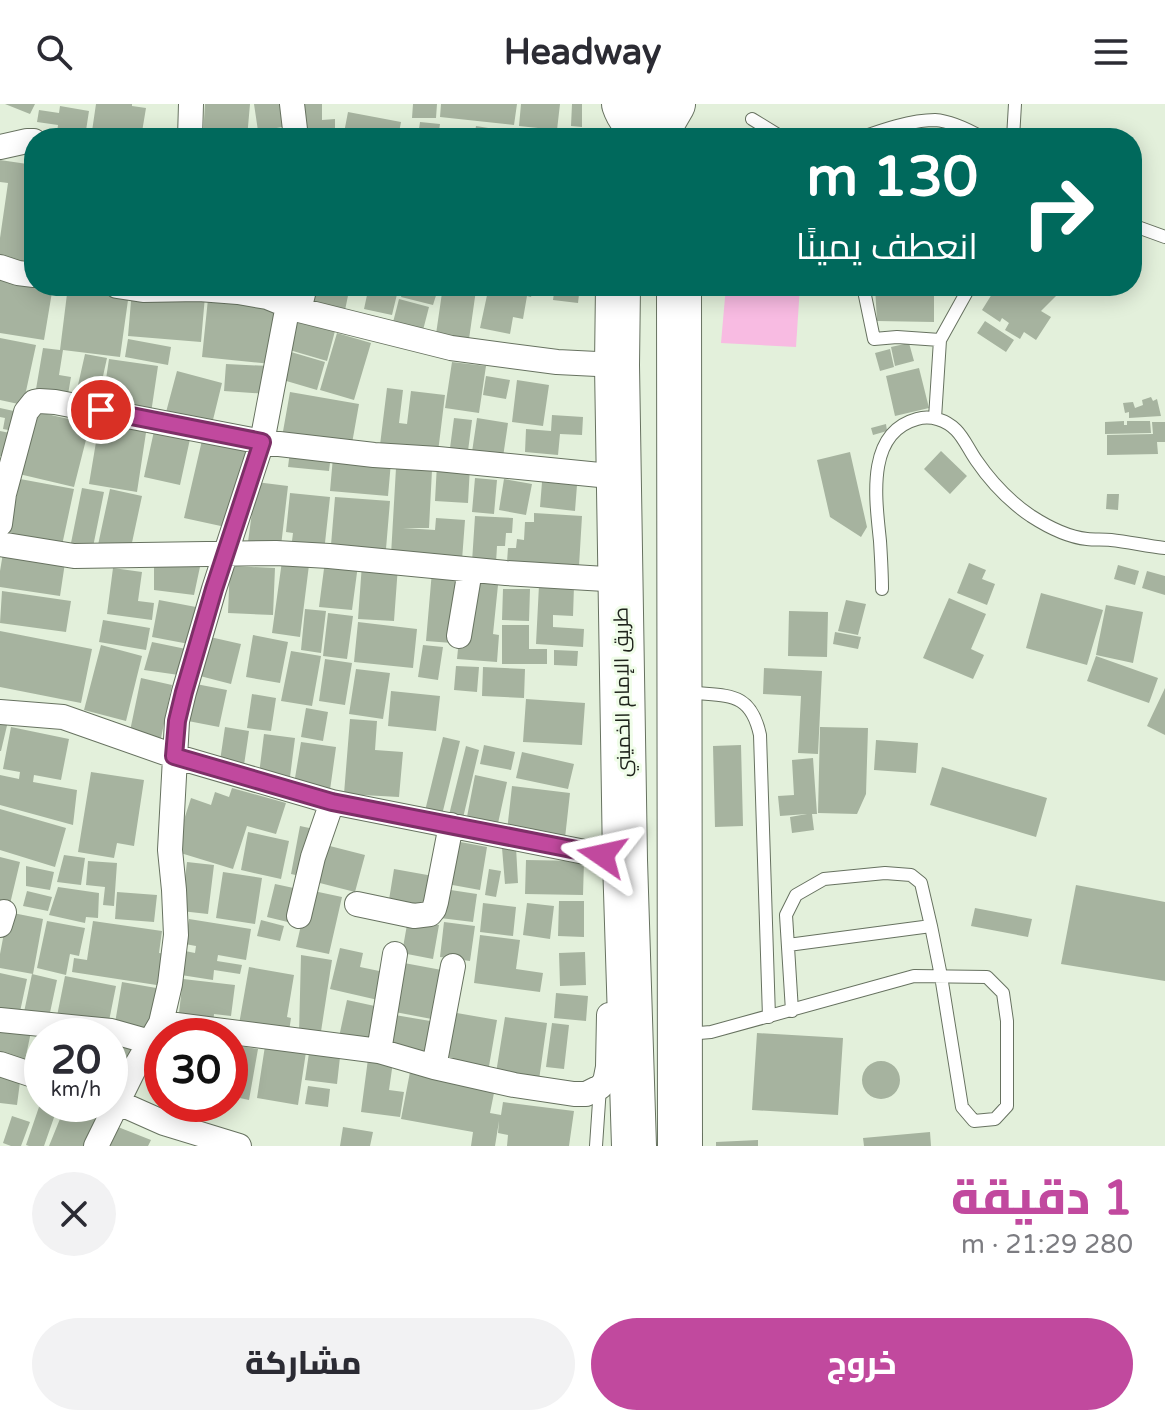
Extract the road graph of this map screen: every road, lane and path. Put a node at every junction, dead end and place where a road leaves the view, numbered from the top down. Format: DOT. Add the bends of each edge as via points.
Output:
graph roads {
  1 [pos="191,104"];
  2 [pos="292,104"];
  3 [pos="622,104"];
  4 [pos="676,104"];
  5 [pos="1015,104"];
  6 [pos="752,119"];
  7 [pos="190,128"];
  8 [pos="295,128"];
  9 [pos="621,128"];
  10 [pos="643,128"];
  11 [pos="647,128"];
  12 [pos="677,128"];
  13 [pos="767,128"];
  14 [pos="892,128"];
  15 [pos="965,128"];
  16 [pos="1014,128"];
  17 [pos="24,142"];
  18 [pos="0,147"];
  19 [pos="1142,229"];
  20 [pos="1165,237"];
  21 [pos="0,267"];
  22 [pos="24,274"];
  23 [pos="263,296"];
  24 [pos="300,296"];
  25 [pos="618,296"];
  26 [pos="679,296"];
  27 [pos="865,296"];
  28 [pos="964,296"];
  29 [pos="293,308"];
  30 [pos="940,340"];
  31 [pos="617,365"];
  32 [pos="935,418"];
  33 [pos="262,442"];
  34 [pos="620,477"];
  35 [pos="0,524"];
  36 [pos="0,544"];
  37 [pos="1165,548"];
  38 [pos="226,554"];
  39 [pos="470,570"];
  40 [pos="622,580"];
  41 [pos="882,589"];
  42 [pos="459,636"];
  43 [pos="679,691"];
  44 [pos="0,712"];
  45 [pos="174,756"];
  46 [pos="332,802"];
  47 [pos="451,825"];
  48 [pos="625,860"];
  49 [pos="357,904"];
  50 [pos="299,916"];
  51 [pos="931,926"];
  52 [pos="788,945"];
  53 [pos="629,952"];
  54 [pos="395,954"];
  55 [pos="453,966"];
  56 [pos="941,976"];
  57 [pos="792,1011"];
  58 [pos="769,1017"];
  59 [pos="160,1018"];
  60 [pos="0,1020"];
  61 [pos="144,1032"];
  62 [pos="680,1034"];
  63 [pos="248,1040"];
  64 [pos="379,1051"];
  65 [pos="144,1052"];
  66 [pos="0,1064"];
  67 [pos="434,1067"];
  68 [pos="24,1072"];
  69 [pos="128,1078"];
  70 [pos="600,1087"];
  71 [pos="128,1106"];
  72 [pos="105,1122"];
  73 [pos="96,1146"];
  74 [pos="239,1146"];
  75 [pos="596,1146"];
  76 [pos="634,1146"];
  77 [pos="680,1146"];
  1 -- 7 [label="street"];
  2 -- 8 [label="street"];
  3 -- 9 [label="highway"];
  3 -- 10 [label="highway"];
  4 -- 11 [label="highway" via="662,123"];
  4 -- 12 [label="highway"];
  5 -- 16 [label="lane"];
  6 -- 13 [label="lane"];
  14 -- 15 [label="lane" via="936,120"];
  17 -- 18 [label="street"];
  19 -- 20 [label="lane"];
  21 -- 22 [label="street"];
  23 -- 29 [label="street"];
  24 -- 29 [label="street"];
  25 -- 31 [label="highway, طريق الإمام الخميني"];
  26 -- 43 [label="highway"];
  27 -- 30 [label="lane" via="874,339"];
  28 -- 30 [label="lane"];
  29 -- 31 [label="street" via="451,348"];
  29 -- 33 [label="street"];
  30 -- 32 [label="lane"];
  31 -- 34 [label="highway, طريق الإمام الخميني"];
  32 -- 37 [label="lane" via="955,428 990,480 1031,516 1067,535"];
  32 -- 41 [label="lane" via="901,426 878,463"];
  33 -- 34 [label="street"];
  33 -- 35 [label="street" via="39,401 26,412"];
  33 -- 38 [label="street"];
  34 -- 40 [label="highway, طريق الإمام الخميني"];
  36 -- 38 [label="street" via="74,556"];
  38 -- 39 [label="street" via="329,556"];
  38 -- 45 [label="street" via="184,692"];
  39 -- 40 [label="street"];
  39 -- 42 [label="street"];
  40 -- 48 [label="highway, طريق الإمام الخميني"];
  43 -- 58 [label="lane" via="737,699 756,719"];
  43 -- 62 [label="highway"];
  44 -- 45 [label="street" via="63,717"];
  45 -- 46 [label="street"];
  45 -- 59 [label="street" via="170,850 176,935"];
  46 -- 47 [label="street"];
  46 -- 50 [label="street"];
  47 -- 48 [label="street"];
  47 -- 49 [label="street" via="430,914 414,916"];
  48 -- 53 [label="highway, طريق الإمام الخميني"];
  51 -- 52 [label="lane"];
  51 -- 52 [label="lane" via="921,883 911,875 824,879 796,895 786,915"];
  51 -- 56 [label="lane"];
  52 -- 57 [label="lane"];
  53 -- 70 [label="street" via="612,987 608,1067"];
  53 -- 76 [label="highway, طريق الإمام الخميني"];
  54 -- 64 [label="street"];
  55 -- 67 [label="street"];
  56 -- 56 [label="lane" via="962,1107 974,1121 995,1119 1007,1106 1003,993 987,977"];
  56 -- 57 [label="lane" via="914,976"];
  57 -- 58 [label="lane"];
  58 -- 62 [label="lane"];
  60 -- 61 [label="street"];
  62 -- 77 [label="highway"];
  63 -- 64 [label="street"];
  64 -- 67 [label="street"];
  65 -- 69 [label="street"];
  66 -- 68 [label="street"];
  67 -- 70 [label="street" via="574,1094"];
  70 -- 75 [label="lane"];
  71 -- 74 [label="street"];
  72 -- 73 [label="street"];
}
